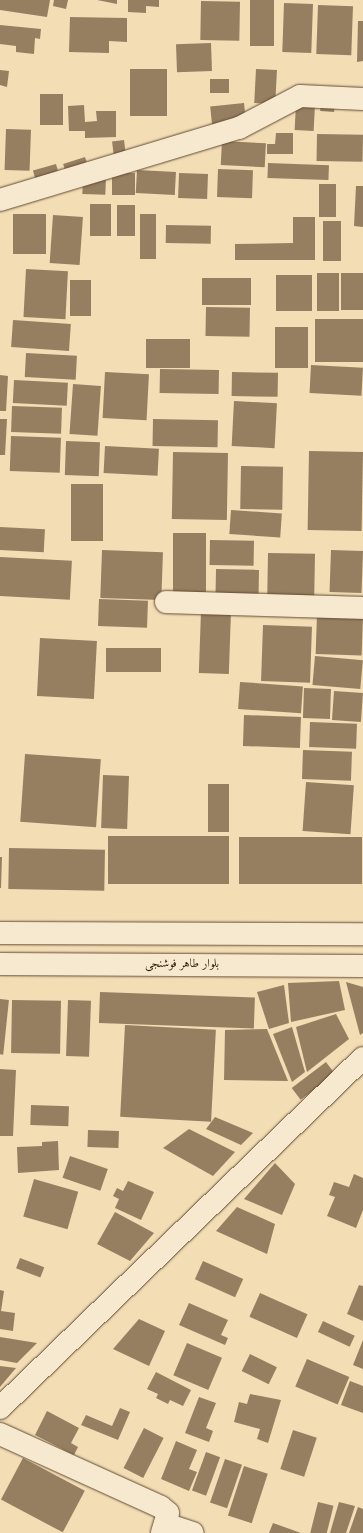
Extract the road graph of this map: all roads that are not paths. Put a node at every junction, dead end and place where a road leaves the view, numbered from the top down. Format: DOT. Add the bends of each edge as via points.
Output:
graph roads {
  1 [pos="363,100"];
  2 [pos="0,200"];
  3 [pos="166,602"];
  4 [pos="363,608"];
  5 [pos="0,932"];
  6 [pos="363,934"];
  7 [pos="0,964"];
  8 [pos="363,966"];
  9 [pos="363,1058"];
  10 [pos="0,1408"];
  11 [pos="0,1434"];
  12 [pos="164,1529"];
  13 [pos="193,1533"];
  1 -- 2 [label="street" via="300,96 240,128"];
  3 -- 4 [label="street"];
  5 -- 6 [label="street"];
  7 -- 8 [label="street, بلوار طاهر فوشنجی"];
  9 -- 10 [label="street"];
  11 -- 12 [label="street" via="161,1507 168,1513"];
  12 -- 13 [label="street"];
}
